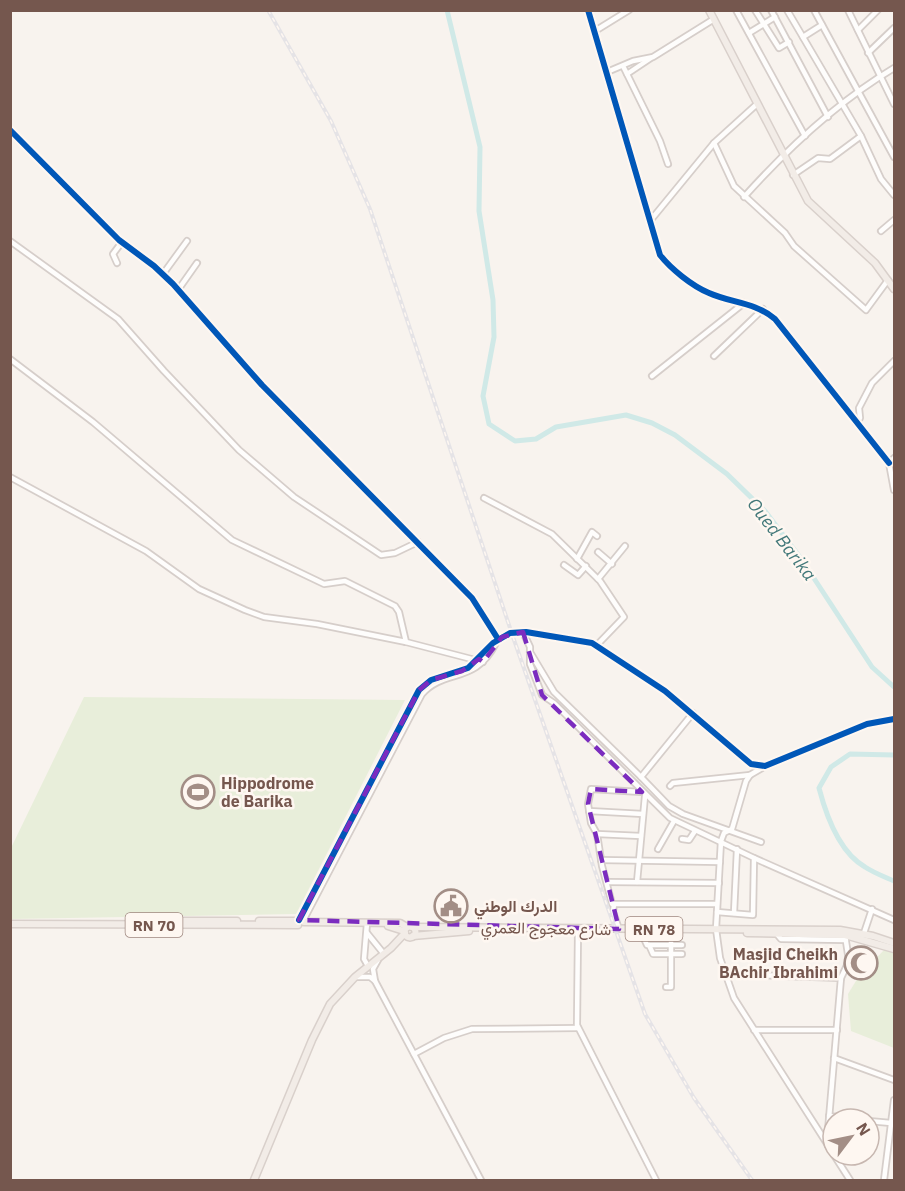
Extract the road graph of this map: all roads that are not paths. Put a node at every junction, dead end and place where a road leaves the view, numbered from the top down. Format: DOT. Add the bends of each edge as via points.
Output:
graph roads {
  1 [pos="588,10"];
  2 [pos="629,10"];
  3 [pos="709,10"];
  4 [pos="736,10"];
  5 [pos="756,10"];
  6 [pos="771,10"];
  7 [pos="787,10"];
  8 [pos="814,10"];
  9 [pos="848,10"];
  10 [pos="878,10"];
  11 [pos="775,17"];
  12 [pos="714,19"];
  13 [pos="764,24"];
  14 [pos="822,25"];
  15 [pos="894,28"];
  16 [pos="858,30"];
  17 [pos="595,31"];
  18 [pos="748,33"];
  19 [pos="803,38"];
  20 [pos="789,42"];
  21 [pos="868,53"];
  22 [pos="653,57"];
  23 [pos="633,61"];
  24 [pos="623,66"];
  25 [pos="636,68"];
  26 [pos="894,68"];
  27 [pos="607,72"];
  28 [pos="627,74"];
  29 [pos="880,76"];
  30 [pos="858,91"];
  31 [pos="757,104"];
  32 [pos="894,104"];
  33 [pos="841,106"];
  34 [pos="828,117"];
  35 [pos="10,130"];
  36 [pos="805,136"];
  37 [pos="861,136"];
  38 [pos="714,143"];
  39 [pos="783,154"];
  40 [pos="894,157"];
  41 [pos="668,164"];
  42 [pos="793,175"];
  43 [pos="894,195"];
  44 [pos="744,198"];
  45 [pos="894,219"];
  46 [pos="650,221"];
  47 [pos="881,231"];
  48 [pos="10,241"];
  49 [pos="187,241"];
  50 [pos="122,242"];
  51 [pos="117,263"];
  52 [pos="197,263"];
  53 [pos="163,274"];
  54 [pos="888,280"];
  55 [pos="894,289"];
  56 [pos="178,290"];
  57 [pos="744,303"];
  58 [pos="762,309"];
  59 [pos="714,356"];
  60 [pos="10,359"];
  61 [pos="894,361"];
  62 [pos="652,376"];
  63 [pos="855,423"];
  64 [pos="894,458"];
  65 [pos="889,463"];
  66 [pos="10,477"];
  67 [pos="894,490"];
  68 [pos="484,498"];
  69 [pos="597,536"];
  70 [pos="418,542"];
  71 [pos="625,546"];
  72 [pos="598,552"];
  73 [pos="578,558"];
  74 [pos="612,564"];
  75 [pos="564,565"];
  76 [pos="586,566"];
  77 [pos="598,579"];
  78 [pos="523,632"];
  79 [pos="497,640"];
  80 [pos="406,642"];
  81 [pos="597,645"];
  82 [pos="530,651"];
  83 [pos="481,661"];
  84 [pos="693,713"];
  85 [pos="894,719"];
  86 [pos="765,766"];
  87 [pos="750,775"];
  88 [pos="641,777"];
  89 [pos="670,786"];
  90 [pos="643,794"];
  91 [pos="589,811"];
  92 [pos="643,814"];
  93 [pos="674,821"];
  94 [pos="695,831"];
  95 [pos="726,833"];
  96 [pos="597,834"];
  97 [pos="641,836"];
  98 [pos="682,839"];
  99 [pos="721,841"];
  100 [pos="761,842"];
  101 [pos="658,849"];
  102 [pos="737,849"];
  103 [pos="754,858"];
  104 [pos="601,860"];
  105 [pos="638,860"];
  106 [pos="720,862"];
  107 [pos="608,882"];
  108 [pos="637,882"];
  109 [pos="719,883"];
  110 [pos="614,904"];
  111 [pos="717,904"];
  112 [pos="872,909"];
  113 [pos="717,912"];
  114 [pos="734,913"];
  115 [pos="894,920"];
  116 [pos="12,922"];
  117 [pos="301,922"];
  118 [pos="385,926"];
  119 [pos="367,927"];
  120 [pos="619,929"];
  121 [pos="717,931"];
  122 [pos="408,932"];
  123 [pos="578,932"];
  124 [pos="864,933"];
  125 [pos="642,934"];
  126 [pos="846,938"];
  127 [pos="894,943"];
  128 [pos="649,945"];
  129 [pos="671,945"];
  130 [pos="682,945"];
  131 [pos="894,949"];
  132 [pos="671,954"];
  133 [pos="682,954"];
  134 [pos="382,956"];
  135 [pos="368,966"];
  136 [pos="726,974"];
  137 [pos="355,977"];
  138 [pos="842,978"];
  139 [pos="375,981"];
  140 [pos="666,987"];
  141 [pos="578,1028"];
  142 [pos="754,1030"];
  143 [pos="837,1030"];
  144 [pos="414,1054"];
  145 [pos="834,1058"];
  146 [pos="894,1080"];
  147 [pos="894,1100"];
  148 [pos="830,1107"];
  149 [pos="881,1122"];
  150 [pos="891,1123"];
  151 [pos="821,1134"];
  152 [pos="842,1167"];
  153 [pos="254,1180"];
  154 [pos="481,1180"];
  155 [pos="656,1180"];
  156 [pos="850,1180"];
  157 [pos="884,1180"];
  1 -- 17 [label="street"];
  2 -- 17 [label="street"];
  3 -- 12 [label="main road"];
  4 -- 18 [label="street"];
  5 -- 13 [label="street"];
  6 -- 11 [label="street"];
  7 -- 19 [label="street"];
  8 -- 14 [label="street"];
  9 -- 16 [label="street"];
  10 -- 16 [label="street"];
  11 -- 13 [label="street"];
  11 -- 20 [label="street"];
  12 -- 22 [label="street"];
  12 -- 31 [label="main road"];
  13 -- 18 [label="street"];
  13 -- 20 [label="street" via="779,48"];
  14 -- 19 [label="street"];
  14 -- 30 [label="street"];
  15 -- 21 [label="street"];
  16 -- 21 [label="street"];
  17 -- 27 [label="street"];
  18 -- 36 [label="street"];
  19 -- 33 [label="street"];
  20 -- 34 [label="street"];
  21 -- 29 [label="street"];
  22 -- 23 [label="street"];
  22 -- 25 [label="street"];
  23 -- 24 [label="street"];
  23 -- 25 [label="street"];
  24 -- 27 [label="street"];
  24 -- 28 [label="street"];
  25 -- 28 [label="street"];
  26 -- 29 [label="street"];
  27 -- 46 [label="street"];
  28 -- 41 [label="street"];
  29 -- 30 [label="street"];
  29 -- 32 [label="street"];
  30 -- 33 [label="street"];
  30 -- 40 [label="street"];
  31 -- 38 [label="street"];
  31 -- 39 [label="main road"];
  33 -- 34 [label="street"];
  33 -- 37 [label="street"];
  34 -- 36 [label="street"];
  35 -- 50 [label="street"];
  36 -- 39 [label="street"];
  37 -- 42 [label="street" via="830,159 818,158"];
  37 -- 43 [label="street" via="881,179"];
  38 -- 44 [label="street" via="734,186"];
  38 -- 46 [label="street"];
  39 -- 42 [label="main road"];
  39 -- 44 [label="street"];
  42 -- 54 [label="main road" via="814,208 861,249"];
  44 -- 54 [label="street" via="866,310"];
  45 -- 47 [label="street"];
  46 -- 57 [label="street" via="660,255 667,264 708,293"];
  48 -- 70 [label="street" via="118,319 240,450 294,497 381,555"];
  49 -- 53 [label="street"];
  50 -- 51 [label="street" via="113,254"];
  50 -- 53 [label="street"];
  52 -- 56 [label="street"];
  53 -- 56 [label="street"];
  54 -- 55 [label="main road"];
  56 -- 70 [label="street" via="262,385"];
  57 -- 58 [label="street"];
  57 -- 62 [label="street"];
  58 -- 59 [label="street"];
  58 -- 63 [label="street" via="786,332"];
  60 -- 80 [label="street" via="93,422 232,540 324,584 345,581 395,606"];
  61 -- 63 [label="street" via="872,383"];
  63 -- 65 [label="street"];
  64 -- 65 [label="street"];
  65 -- 67 [label="street"];
  66 -- 80 [label="street" via="146,551 199,589 246,610 264,617"];
  68 -- 73 [label="street" via="552,534"];
  69 -- 73 [label="street" via="592,532"];
  70 -- 79 [label="street" via="472,598"];
  71 -- 74 [label="street"];
  72 -- 74 [label="street"];
  73 -- 76 [label="street"];
  74 -- 77 [label="street"];
  75 -- 76 [label="street" via="578,575"];
  76 -- 77 [label="street"];
  77 -- 81 [label="street" via="624,617"];
  78 -- 79 [label="street"];
  78 -- 81 [label="street"];
  78 -- 82 [label="street"];
  79 -- 83 [label="street"];
  80 -- 83 [label="street"];
  81 -- 84 [label="street"];
  82 -- 88 [label="street" via="554,692"];
  82 -- 90 [label="street" via="530,664 542,695"];
  83 -- 117 [label="street" via="462,672 431,680 419,690"];
  84 -- 86 [label="street" via="751,764"];
  84 -- 88 [label="street"];
  85 -- 86 [label="street" via="867,724"];
  86 -- 87 [label="street"];
  87 -- 89 [label="street"];
  87 -- 95 [label="street" via="732,829"];
  88 -- 95 [label="street" via="669,806"];
  90 -- 91 [label="street" via="591,789"];
  90 -- 92 [label="street"];
  90 -- 93 [label="street"];
  91 -- 92 [label="street"];
  91 -- 96 [label="street"];
  92 -- 97 [label="street"];
  93 -- 94 [label="street"];
  93 -- 101 [label="street"];
  94 -- 98 [label="street" via="689,840"];
  94 -- 99 [label="street"];
  95 -- 99 [label="street"];
  95 -- 100 [label="street"];
  96 -- 97 [label="street"];
  96 -- 104 [label="street"];
  97 -- 105 [label="street"];
  99 -- 102 [label="street"];
  99 -- 106 [label="street"];
  102 -- 103 [label="street"];
  102 -- 114 [label="street"];
  103 -- 112 [label="street"];
  103 -- 114 [label="street" via="753,915"];
  104 -- 105 [label="street"];
  104 -- 107 [label="street"];
  105 -- 106 [label="street"];
  105 -- 108 [label="street"];
  106 -- 109 [label="street"];
  107 -- 108 [label="street"];
  107 -- 110 [label="street"];
  108 -- 109 [label="street"];
  109 -- 111 [label="street"];
  110 -- 111 [label="street"];
  110 -- 120 [label="street"];
  111 -- 113 [label="street"];
  112 -- 115 [label="street"];
  112 -- 124 [label="street"];
  113 -- 114 [label="street"];
  113 -- 121 [label="street"];
  116 -- 117 [label="main road, RN 70"];
  117 -- 119 [label="main road, RN 70"];
  118 -- 119 [label="main road, RN 70"];
  118 -- 122 [label="main road, RN 78"];
  119 -- 122 [label="main road, RN 70" via="400,923"];
  119 -- 134 [label="street"];
  119 -- 135 [label="street" via="364,959"];
  120 -- 121 [label="main road, شارع معجوج العمري / RN 78"];
  120 -- 122 [label="main road, شارع معجوج العمري / RN 78"];
  121 -- 124 [label="main road, شارع معجوج العمري / RN 78"];
  121 -- 125 [label="main road, شارع معجوج العمري / RN 78"];
  121 -- 126 [label="main road, شارع معجوج العمري / RN 78"];
  121 -- 136 [label="street"];
  122 -- 123 [label="main road, شارع معجوج العمري / RN 78"];
  122 -- 134 [label="main road"];
  123 -- 125 [label="main road, شارع معجوج العمري / RN 78"];
  123 -- 141 [label="street"];
  124 -- 127 [label="main road, شارع معجوج العمري / RN 78"];
  125 -- 128 [label="street"];
  125 -- 129 [label="street" via="671,936"];
  126 -- 131 [label="main road, شارع معجوج العمري / RN 78"];
  126 -- 138 [label="street" via="849,961"];
  128 -- 129 [label="street"];
  128 -- 132 [label="street" via="653,954"];
  129 -- 130 [label="street"];
  129 -- 132 [label="street"];
  132 -- 133 [label="street"];
  132 -- 140 [label="street" via="671,987"];
  134 -- 135 [label="main road"];
  134 -- 139 [label="street" via="374,969"];
  135 -- 137 [label="main road"];
  136 -- 138 [label="street"];
  136 -- 142 [label="street" via="734,998"];
  137 -- 139 [label="street"];
  137 -- 153 [label="main road" via="324,1014"];
  138 -- 143 [label="street"];
  139 -- 144 [label="street"];
  141 -- 144 [label="street" via="472,1029"];
  141 -- 155 [label="street"];
  142 -- 143 [label="street"];
  142 -- 151 [label="street"];
  143 -- 145 [label="street"];
  144 -- 154 [label="street"];
  145 -- 146 [label="street"];
  145 -- 148 [label="street"];
  147 -- 150 [label="street"];
  149 -- 150 [label="street"];
  150 -- 157 [label="street"];
  152 -- 156 [label="street"];
}
